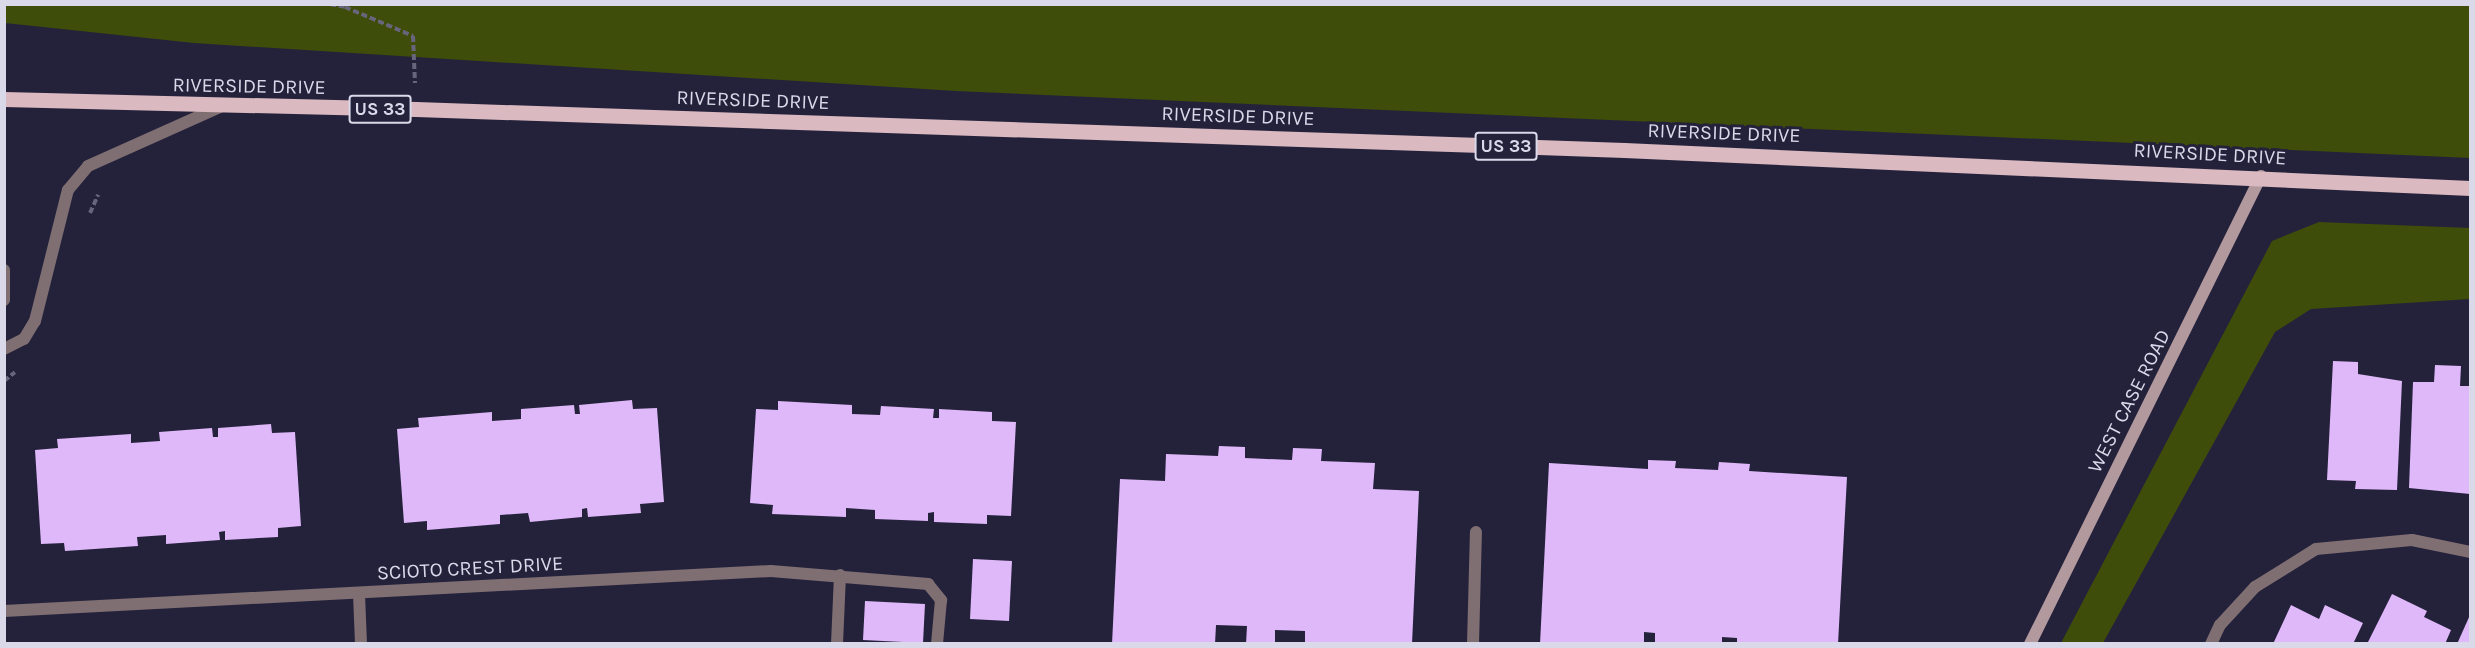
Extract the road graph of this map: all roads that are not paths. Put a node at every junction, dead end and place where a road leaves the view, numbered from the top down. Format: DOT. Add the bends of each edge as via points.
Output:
graph roads {
  1 [pos="4,99"];
  2 [pos="220,107"];
  3 [pos="2261,176"];
  4 [pos="2470,188"];
  5 [pos="4,270"];
  6 [pos="4,300"];
  7 [pos="4,349"];
  8 [pos="1476,532"];
  9 [pos="2470,552"];
  10 [pos="840,575"];
  11 [pos="359,594"];
  12 [pos="4,611"];
  13 [pos="361,644"];
  14 [pos="837,644"];
  15 [pos="937,644"];
  16 [pos="1473,644"];
  17 [pos="2030,644"];
  18 [pos="2211,644"];
  1 -- 2 [label="main road, RIVERSIDE DRIVE / US 33"];
  2 -- 3 [label="main road, RIVERSIDE DRIVE / US 33" via="416,109"];
  2 -- 7 [label="street" via="88,166 68,190 35,321 24,339"];
  3 -- 4 [label="main road, RIVERSIDE DRIVE / US 33"];
  3 -- 17 [label="main road, WEST CASE ROAD"];
  5 -- 6 [label="street"];
  8 -- 16 [label="street"];
  9 -- 18 [label="street" via="2412,540 2316,549 2254,587 2220,625"];
  10 -- 11 [label="street, SCIOTO CREST DRIVE" via="771,571"];
  10 -- 14 [label="street"];
  10 -- 15 [label="street, SCIOTO CREST DRIVE" via="928,584 940,600"];
  11 -- 12 [label="street, SCIOTO CREST DRIVE"];
  11 -- 13 [label="street"];
}
